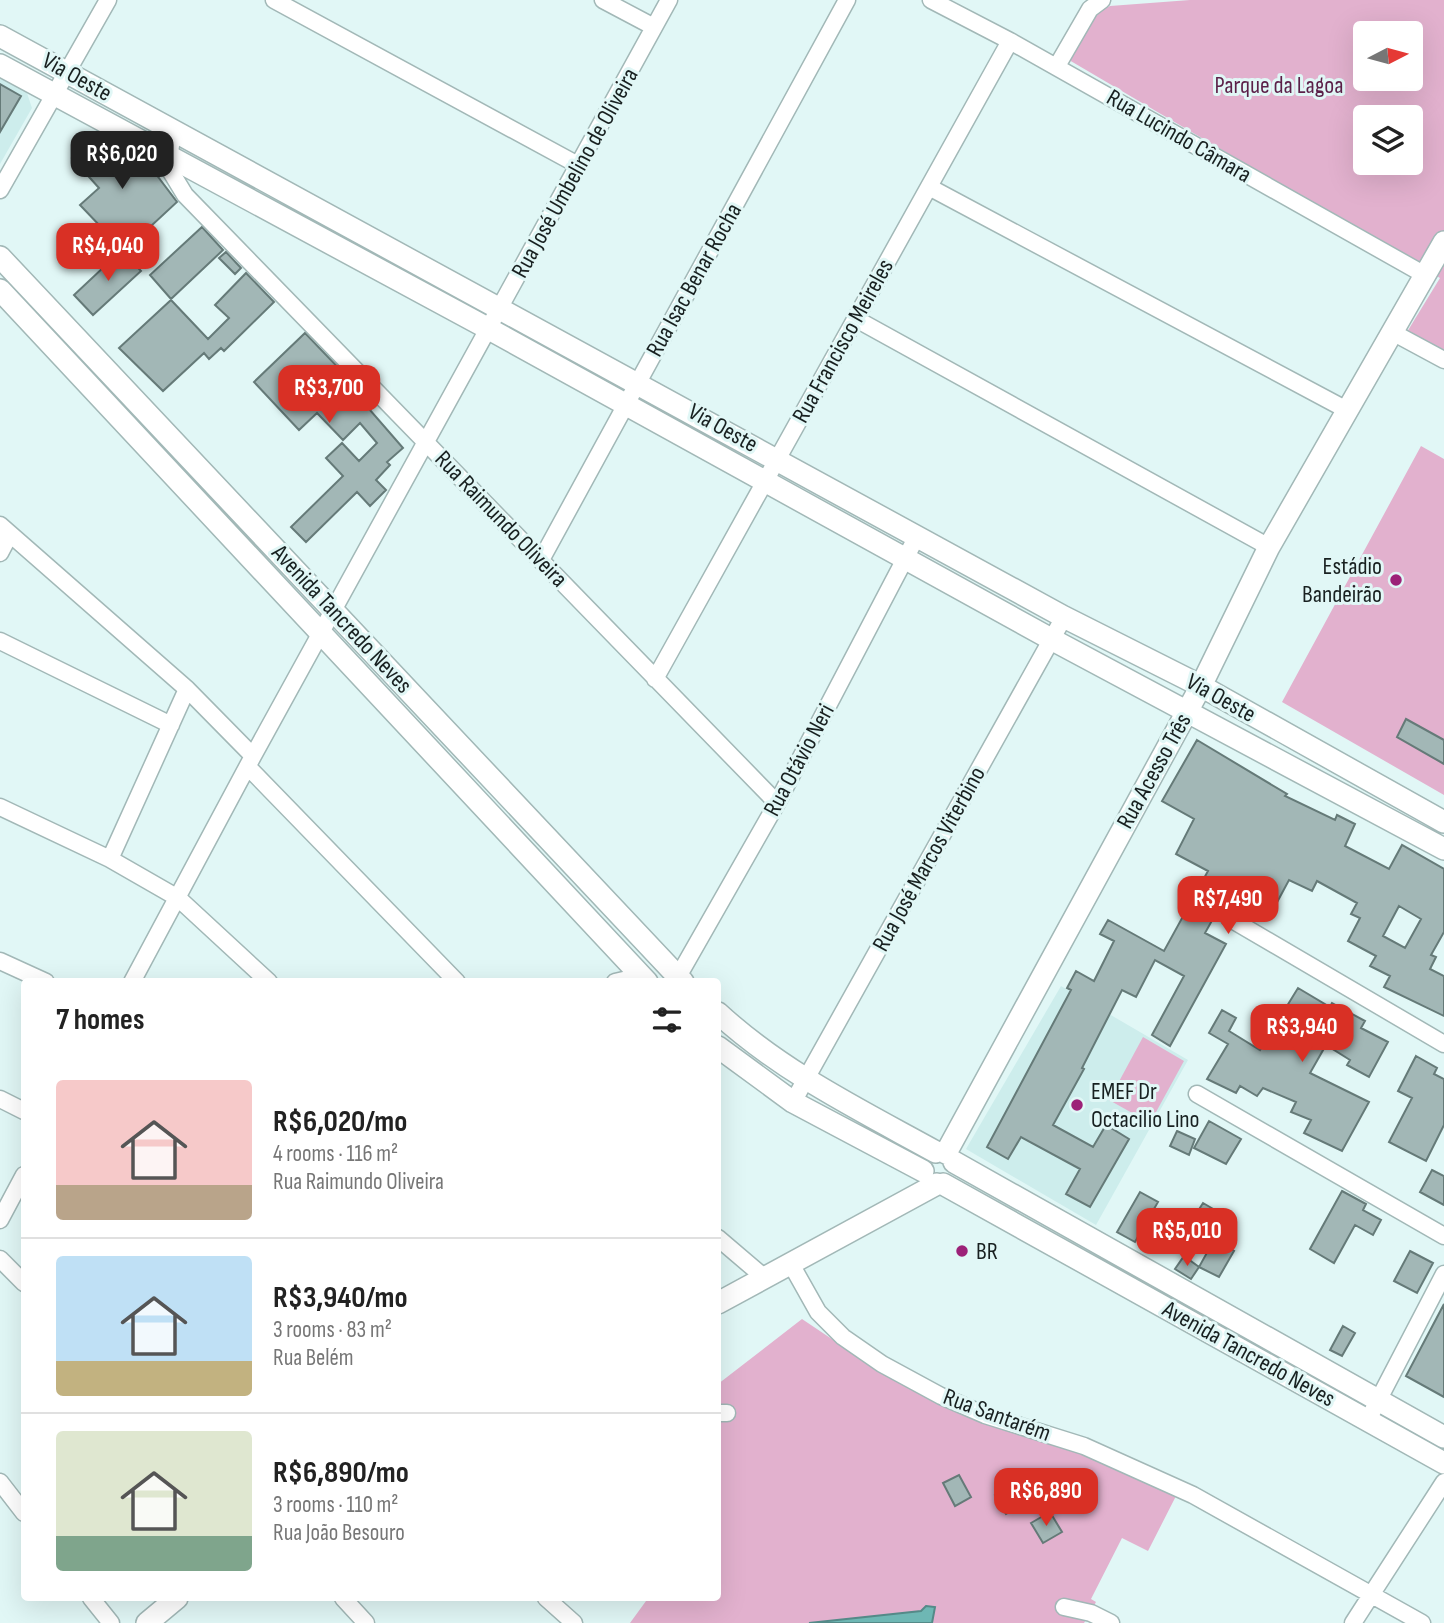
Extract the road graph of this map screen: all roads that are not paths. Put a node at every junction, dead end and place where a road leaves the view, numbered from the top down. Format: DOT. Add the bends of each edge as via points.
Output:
graph roads {
  1 [pos="108,0"];
  2 [pos="274,0"];
  3 [pos="603,0"];
  4 [pos="669,0"];
  5 [pos="847,0"];
  6 [pos="931,0"];
  7 [pos="1102,0"];
  8 [pos="654,27"];
  9 [pos="0,36"];
  10 [pos="1010,41"];
  11 [pos="0,65"];
  12 [pos="1057,66"];
  13 [pos="67,71"];
  14 [pos="53,93"];
  15 [pos="173,131"];
  16 [pos="168,155"];
  17 [pos="578,165"];
  18 [pos="929,187"];
  19 [pos="0,190"];
  20 [pos="1444,242"];
  21 [pos="0,257"];
  22 [pos="1424,275"];
  23 [pos="0,290"];
  24 [pos="501,307"];
  25 [pos="856,319"];
  26 [pos="1392,332"];
  27 [pos="484,337"];
  28 [pos="1444,360"];
  29 [pos="639,382"];
  30 [pos="626,405"];
  31 [pos="1345,409"];
  32 [pos="427,440"];
  33 [pos="778,458"];
  34 [pos="765,482"];
  35 [pos="5,529"];
  36 [pos="917,536"];
  37 [pos="1269,547"];
  38 [pos="0,554"];
  39 [pos="905,558"];
  40 [pos="541,560"];
  41 [pos="335,611"];
  42 [pos="1065,617"];
  43 [pos="323,633"];
  44 [pos="1051,639"];
  45 [pos="0,641"];
  46 [pos="655,679"];
  47 [pos="1200,686"];
  48 [pos="187,689"];
  49 [pos="1187,710"];
  50 [pos="171,725"];
  51 [pos="250,762"];
  52 [pos="778,803"];
  53 [pos="0,807"];
  54 [pos="1444,822"];
  55 [pos="1444,849"];
  56 [pos="110,859"];
  57 [pos="178,898"];
  58 [pos="1229,918"];
  59 [pos="0,961"];
  60 [pos="37,978"];
  61 [pos="134,978"];
  62 [pos="265,978"];
  63 [pos="453,978"];
  64 [pos="643,978"];
  65 [pos="677,978"];
  66 [pos="680,978"];
  67 [pos="721,1016"];
  68 [pos="1444,1044"];
  69 [pos="721,1049"];
  70 [pos="806,1081"];
  71 [pos="1196,1094"];
  72 [pos="0,1099"];
  73 [pos="793,1102"];
  74 [pos="21,1110"];
  75 [pos="945,1156"];
  76 [pos="932,1178"];
  77 [pos="21,1181"];
  78 [pos="1048,1215"];
  79 [pos="0,1220"];
  80 [pos="1036,1236"];
  81 [pos="1444,1236"];
  82 [pos="721,1241"];
  83 [pos="0,1259"];
  84 [pos="791,1264"];
  85 [pos="1444,1274"];
  86 [pos="765,1278"];
  87 [pos="21,1280"];
  88 [pos="721,1301"];
  89 [pos="1378,1399"];
  90 [pos="1368,1420"];
  91 [pos="1444,1437"];
  92 [pos="1444,1463"];
  93 [pos="0,1482"];
  94 [pos="1444,1482"];
  95 [pos="21,1509"];
  96 [pos="1370,1594"];
  97 [pos="93,1601"];
  98 [pos="173,1601"];
  99 [pos="346,1601"];
  100 [pos="549,1601"];
  101 [pos="1064,1607"];
  102 [pos="111,1623"];
  103 [pos="147,1623"];
  104 [pos="366,1623"];
  105 [pos="574,1623"];
  106 [pos="1111,1623"];
  107 [pos="1353,1623"];
  108 [pos="1422,1623"];
  1 -- 13 [label="street"];
  2 -- 17 [label="street"];
  3 -- 8 [label="street"];
  4 -- 8 [label="street, Rua José Umbelino de Oliveira"];
  5 -- 29 [label="street, Rua Isac Benar Rocha"];
  6 -- 10 [label="street, Rua Lucindo Câmara"];
  7 -- 12 [label="street" via="1090,9"];
  8 -- 17 [label="street, Rua José Umbelino de Oliveira"];
  9 -- 13 [label="street, Via Oeste"];
  10 -- 12 [label="street, Rua Lucindo Câmara"];
  10 -- 18 [label="street, Rua Francisco Meireles"];
  11 -- 14 [label="street, Via Oeste"];
  12 -- 22 [label="street, Rua Lucindo Câmara"];
  13 -- 14 [label="street"];
  13 -- 15 [label="street, Via Oeste"];
  14 -- 16 [label="street, Via Oeste"];
  14 -- 19 [label="street"];
  15 -- 16 [label="street"];
  15 -- 24 [label="street, Via Oeste"];
  16 -- 27 [label="street, Via Oeste"];
  16 -- 32 [label="street, Rua Raimundo Oliveira" via="172,178 185,195"];
  17 -- 24 [label="street, Rua José Umbelino de Oliveira"];
  18 -- 25 [label="street, Rua Francisco Meireles"];
  18 -- 31 [label="street"];
  20 -- 22 [label="street, Rua Acesso Três"];
  21 -- 41 [label="street, Avenida Tancredo Neves"];
  22 -- 26 [label="street, Rua Acesso Três"];
  23 -- 43 [label="street, Avenida Tancredo Neves"];
  24 -- 27 [label="street, Rua José Umbelino de Oliveira"];
  24 -- 29 [label="street, Via Oeste"];
  25 -- 33 [label="street, Rua Francisco Meireles"];
  25 -- 37 [label="street"];
  26 -- 28 [label="street"];
  26 -- 31 [label="street, Rua Acesso Três"];
  27 -- 30 [label="street, Via Oeste"];
  27 -- 32 [label="street, Rua José Umbelino de Oliveira"];
  29 -- 30 [label="street, Rua Isac Benar Rocha"];
  29 -- 33 [label="street, Via Oeste"];
  30 -- 34 [label="street, Via Oeste"];
  30 -- 40 [label="street, Rua Isac Benar Rocha"];
  31 -- 37 [label="street, Rua Acesso Três"];
  32 -- 40 [label="street, Rua Raimundo Oliveira"];
  32 -- 41 [label="street, Rua José Umbelino de Oliveira"];
  33 -- 34 [label="street, Rua Francisco Meireles"];
  33 -- 36 [label="street, Via Oeste"];
  34 -- 39 [label="street, Via Oeste"];
  34 -- 46 [label="street, Rua Francisco Meireles"];
  35 -- 38 [label="street"];
  35 -- 48 [label="street"];
  36 -- 39 [label="street, Rua Otávio Neri"];
  36 -- 42 [label="street, Via Oeste"];
  37 -- 47 [label="street, Rua Acesso Três"];
  39 -- 44 [label="street, Via Oeste"];
  39 -- 52 [label="street, Rua Otávio Neri"];
  40 -- 46 [label="street, Rua Raimundo Oliveira"];
  41 -- 43 [label="street, Rua José Umbelino de Oliveira"];
  41 -- 65 [label="street, Avenida Tancredo Neves"];
  42 -- 44 [label="street, Rua José Marcos Viterbino"];
  42 -- 47 [label="street, Via Oeste"];
  43 -- 51 [label="street, Rua José Umbelino de Oliveira"];
  43 -- 64 [label="street, Avenida Tancredo Neves"];
  44 -- 49 [label="street, Via Oeste"];
  44 -- 70 [label="street, Rua José Marcos Viterbino"];
  45 -- 50 [label="street"];
  46 -- 52 [label="street, Rua Raimundo Oliveira"];
  47 -- 49 [label="street, Rua Acesso Três"];
  47 -- 54 [label="street, Via Oeste"];
  48 -- 50 [label="street"];
  48 -- 51 [label="street"];
  49 -- 55 [label="street, Via Oeste"];
  49 -- 75 [label="street, Rua Acesso Três"];
  50 -- 56 [label="street"];
  51 -- 57 [label="street, Rua José Umbelino de Oliveira"];
  51 -- 63 [label="street"];
  52 -- 66 [label="street, Rua Otávio Neri"];
  53 -- 56 [label="street"];
  56 -- 57 [label="street"];
  57 -- 61 [label="street, Rua José Umbelino de Oliveira"];
  57 -- 62 [label="street"];
  58 -- 68 [label="street"];
  59 -- 60 [label="street"];
  67 -- 70 [label="street, Avenida Tancredo Neves" via="750,1043"];
  69 -- 73 [label="street, Avenida Tancredo Neves"];
  70 -- 73 [label="street, Rua José Marcos Viterbino"];
  70 -- 75 [label="street, Avenida Tancredo Neves"];
  71 -- 81 [label="street"];
  72 -- 74 [label="street"];
  73 -- 76 [label="street, Avenida Tancredo Neves"];
  75 -- 76 [label="street" via="924,1161"];
  75 -- 76 [label="street" via="952,1178"];
  75 -- 78 [label="street, Avenida Tancredo Neves"];
  76 -- 80 [label="street, Avenida Tancredo Neves"];
  76 -- 84 [label="street" via="908,1200"];
  77 -- 79 [label="street"];
  78 -- 80 [label="street"];
  78 -- 89 [label="street, Avenida Tancredo Neves"];
  80 -- 90 [label="street, Avenida Tancredo Neves"];
  82 -- 86 [label="street"];
  83 -- 87 [label="street"];
  84 -- 86 [label="street"];
  84 -- 96 [label="street, Rua Santarém" via="818,1312 843,1337 882,1363 985,1415 1084,1446 1193,1495"];
  85 -- 89 [label="street"];
  86 -- 88 [label="street"];
  89 -- 90 [label="street"];
  89 -- 91 [label="street, Avenida Tancredo Neves"];
  90 -- 92 [label="street, Avenida Tancredo Neves"];
  93 -- 95 [label="street"];
  94 -- 96 [label="street"];
  96 -- 107 [label="street"];
  96 -- 108 [label="street, Rua Santarém"];
  97 -- 102 [label="street"];
  98 -- 103 [label="street"];
  99 -- 104 [label="street"];
  100 -- 105 [label="street"];
  101 -- 106 [label="street" via="1091,1612"];
}
